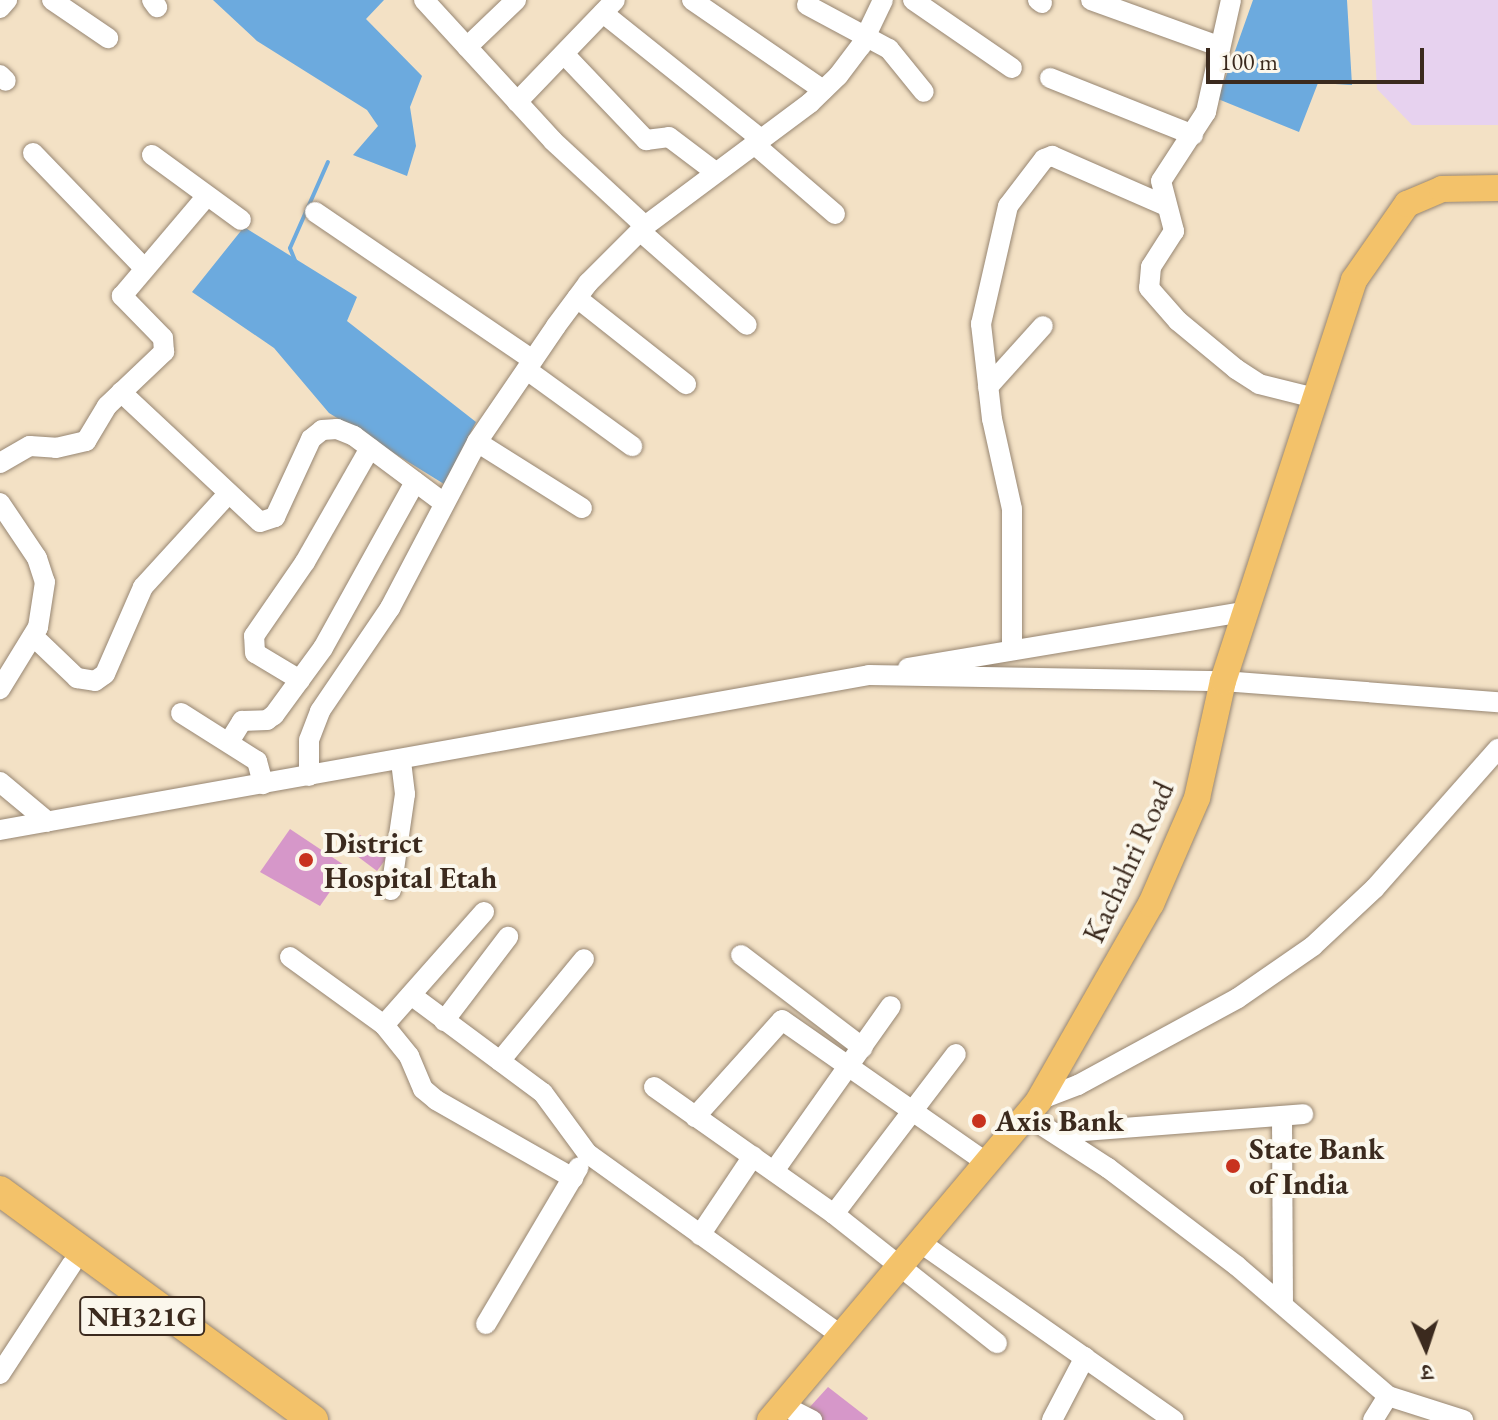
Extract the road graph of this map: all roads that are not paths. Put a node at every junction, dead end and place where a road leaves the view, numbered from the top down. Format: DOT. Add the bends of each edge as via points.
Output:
graph roads {
  1 [pos="7,0"];
  2 [pos="52,0"];
  3 [pos="424,0"];
  4 [pos="516,0"];
  5 [pos="692,0"];
  6 [pos="883,0"];
  7 [pos="913,0"];
  8 [pos="1091,0"];
  9 [pos="1231,0"];
  10 [pos="807,5"];
  11 [pos="609,7"];
  12 [pos="0,8"];
  13 [pos="867,35"];
  14 [pos="108,38"];
  15 [pos="1218,46"];
  16 [pos="467,47"];
  17 [pos="564,54"];
  18 [pos="1012,68"];
  19 [pos="1050,78"];
  20 [pos="823,90"];
  21 [pos="924,92"];
  22 [pos="517,102"];
  23 [pos="1193,135"];
  24 [pos="758,142"];
  25 [pos="33,153"];
  26 [pos="152,155"];
  27 [pos="714,171"];
  28 [pos="1498,188"];
  29 [pos="206,197"];
  30 [pos="1164,205"];
  31 [pos="315,212"];
  32 [pos="835,214"];
  33 [pos="241,220"];
  34 [pos="642,229"];
  35 [pos="144,268"];
  36 [pos="577,298"];
  37 [pos="747,325"];
  38 [pos="1043,326"];
  39 [pos="530,365"];
  40 [pos="686,384"];
  41 [pos="988,387"];
  42 [pos="121,392"];
  43 [pos="1315,398"];
  44 [pos="477,442"];
  45 [pos="632,446"];
  46 [pos="370,448"];
  47 [pos="0,463"];
  48 [pos="415,482"];
  49 [pos="227,495"];
  50 [pos="0,503"];
  51 [pos="444,503"];
  52 [pos="582,508"];
  53 [pos="1247,611"];
  54 [pos="33,636"];
  55 [pos="1012,647"];
  56 [pos="6,666"];
  57 [pos="869,675"];
  58 [pos="300,680"];
  59 [pos="1223,681"];
  60 [pos="0,689"];
  61 [pos="1498,702"];
  62 [pos="181,713"];
  63 [pos="229,742"];
  64 [pos="1498,749"];
  65 [pos="401,759"];
  66 [pos="309,776"];
  67 [pos="0,782"];
  68 [pos="263,784"];
  69 [pos="48,822"];
  70 [pos="0,830"];
  71 [pos="391,890"];
  72 [pos="484,912"];
  73 [pos="508,937"];
  74 [pos="741,955"];
  75 [pos="290,957"];
  76 [pos="584,959"];
  77 [pos="411,995"];
  78 [pos="891,1006"];
  79 [pos="444,1021"];
  80 [pos="384,1025"];
  81 [pos="863,1048"];
  82 [pos="956,1054"];
  83 [pos="500,1061"];
  84 [pos="850,1065"];
  85 [pos="654,1087"];
  86 [pos="913,1107"];
  87 [pos="1033,1108"];
  88 [pos="1303,1114"];
  89 [pos="1282,1116"];
  90 [pos="695,1117"];
  91 [pos="1058,1133"];
  92 [pos="587,1153"];
  93 [pos="753,1156"];
  94 [pos="987,1163"];
  95 [pos="774,1171"];
  96 [pos="573,1178"];
  97 [pos="0,1191"];
  98 [pos="0,1211"];
  99 [pos="834,1214"];
  100 [pos="700,1235"];
  101 [pos="918,1241"];
  102 [pos="72,1264"];
  103 [pos="898,1267"];
  104 [pos="1283,1303"];
  105 [pos="486,1324"];
  106 [pos="842,1336"];
  107 [pos="997,1343"];
  108 [pos="1085,1357"];
  109 [pos="0,1374"];
  110 [pos="1388,1396"];
  111 [pos="776,1413"];
  112 [pos="1435,1417"];
  113 [pos="283,1420"];
  114 [pos="313,1420"];
  115 [pos="812,1420"];
  116 [pos="1052,1420"];
  117 [pos="1174,1420"];
  118 [pos="1373,1420"];
  119 [pos="1463,1420"];
  1 -- 12 [label="street"];
  2 -- 14 [label="street"];
  3 -- 16 [label="street"];
  4 -- 16 [label="street"];
  5 -- 20 [label="street"];
  6 -- 13 [label="street"];
  7 -- 18 [label="street"];
  8 -- 15 [label="street"];
  9 -- 15 [label="street"];
  10 -- 13 [label="street"];
  11 -- 17 [label="street"];
  11 -- 24 [label="street"];
  13 -- 20 [label="street"];
  13 -- 21 [label="street" via="900,59"];
  15 -- 23 [label="street" via="1213,94"];
  16 -- 22 [label="street"];
  17 -- 22 [label="street"];
  17 -- 27 [label="street" via="646,140 669,137"];
  19 -- 23 [label="street"];
  20 -- 24 [label="street"];
  22 -- 34 [label="street"];
  23 -- 30 [label="street" via="1166,168"];
  24 -- 27 [label="street"];
  24 -- 32 [label="street"];
  25 -- 35 [label="street"];
  26 -- 29 [label="street"];
  27 -- 34 [label="street"];
  28 -- 43 [label="main road, Kachahri Road" via="1442,189 1407,204 1354,280"];
  29 -- 33 [label="street"];
  29 -- 35 [label="street"];
  30 -- 41 [label="street" via="1060,157 1044,159 1017,190 1006,216 981,324"];
  30 -- 43 [label="street" via="1174,231 1151,267 1153,295 1259,384"];
  31 -- 39 [label="street"];
  34 -- 36 [label="street"];
  34 -- 37 [label="street"];
  35 -- 42 [label="street" via="122,296 166,345"];
  36 -- 39 [label="street"];
  36 -- 40 [label="street"];
  38 -- 41 [label="street"];
  39 -- 44 [label="street"];
  39 -- 45 [label="street"];
  41 -- 55 [label="street" via="1012,509"];
  42 -- 47 [label="street" via="86,441 30,446"];
  42 -- 49 [label="street"];
  43 -- 53 [label="main road, Kachahri Road"];
  44 -- 51 [label="street"];
  44 -- 52 [label="street"];
  46 -- 48 [label="street"];
  46 -- 49 [label="street" via="337,429 322,430 311,439 269,521 253,519"];
  46 -- 58 [label="street" via="305,562 254,636 255,653"];
  48 -- 51 [label="street"];
  48 -- 58 [label="street" via="353,602"];
  49 -- 54 [label="street" via="143,587 105,674 95,681 77,678"];
  50 -- 54 [label="street" via="37,558 45,582 45,608"];
  51 -- 66 [label="street" via="390,608 320,711 309,740"];
  53 -- 55 [label="street"];
  53 -- 59 [label="main road, Kachahri Road"];
  54 -- 56 [label="street"];
  55 -- 57 [label="street"];
  56 -- 60 [label="street"];
  57 -- 59 [label="street"];
  57 -- 65 [label="street"];
  58 -- 63 [label="street" via="274,715 242,721"];
  59 -- 61 [label="street"];
  59 -- 87 [label="main road, Kachahri Road" via="1197,798 1151,904"];
  62 -- 63 [label="street"];
  63 -- 68 [label="street" via="257,761"];
  64 -- 87 [label="street" via="1375,888 1313,946 1238,998"];
  65 -- 66 [label="street"];
  65 -- 71 [label="street" via="405,794"];
  66 -- 68 [label="street"];
  67 -- 69 [label="street"];
  68 -- 69 [label="street"];
  69 -- 70 [label="street"];
  72 -- 77 [label="street"];
  73 -- 79 [label="street"];
  74 -- 81 [label="street"];
  75 -- 80 [label="street"];
  76 -- 83 [label="street"];
  77 -- 79 [label="street"];
  77 -- 80 [label="street"];
  78 -- 81 [label="street"];
  79 -- 83 [label="street"];
  80 -- 96 [label="street" via="409,1056 423,1089 436,1100"];
  81 -- 84 [label="street"];
  82 -- 86 [label="street"];
  83 -- 92 [label="street" via="557,1106"];
  84 -- 86 [label="street"];
  84 -- 90 [label="street" via="782,1020"];
  84 -- 95 [label="street"];
  85 -- 90 [label="street"];
  86 -- 94 [label="street"];
  86 -- 99 [label="street"];
  87 -- 91 [label="street"];
  87 -- 94 [label="main road, Kachahri Road"];
  88 -- 89 [label="street"];
  89 -- 91 [label="street"];
  89 -- 104 [label="street"];
  90 -- 93 [label="street"];
  91 -- 104 [label="street"];
  92 -- 96 [label="street"];
  92 -- 100 [label="street"];
  93 -- 95 [label="street"];
  93 -- 100 [label="street"];
  94 -- 101 [label="main road, Kachahri Road"];
  95 -- 99 [label="street"];
  96 -- 105 [label="street"];
  97 -- 114 [label="highway"];
  98 -- 102 [label="highway, NH321G"];
  99 -- 103 [label="street"];
  100 -- 106 [label="street"];
  101 -- 103 [label="main road, Kachahri Road"];
  101 -- 108 [label="street"];
  102 -- 109 [label="street"];
  102 -- 113 [label="highway, NH321G"];
  103 -- 106 [label="main road, Kachahri Road"];
  103 -- 107 [label="street"];
  104 -- 110 [label="street"];
  106 -- 111 [label="main road, Kachahri Road"];
  108 -- 116 [label="street"];
  108 -- 117 [label="street"];
  110 -- 112 [label="street"];
  110 -- 118 [label="street"];
  111 -- 115 [label="street"];
  112 -- 119 [label="street"];
}
